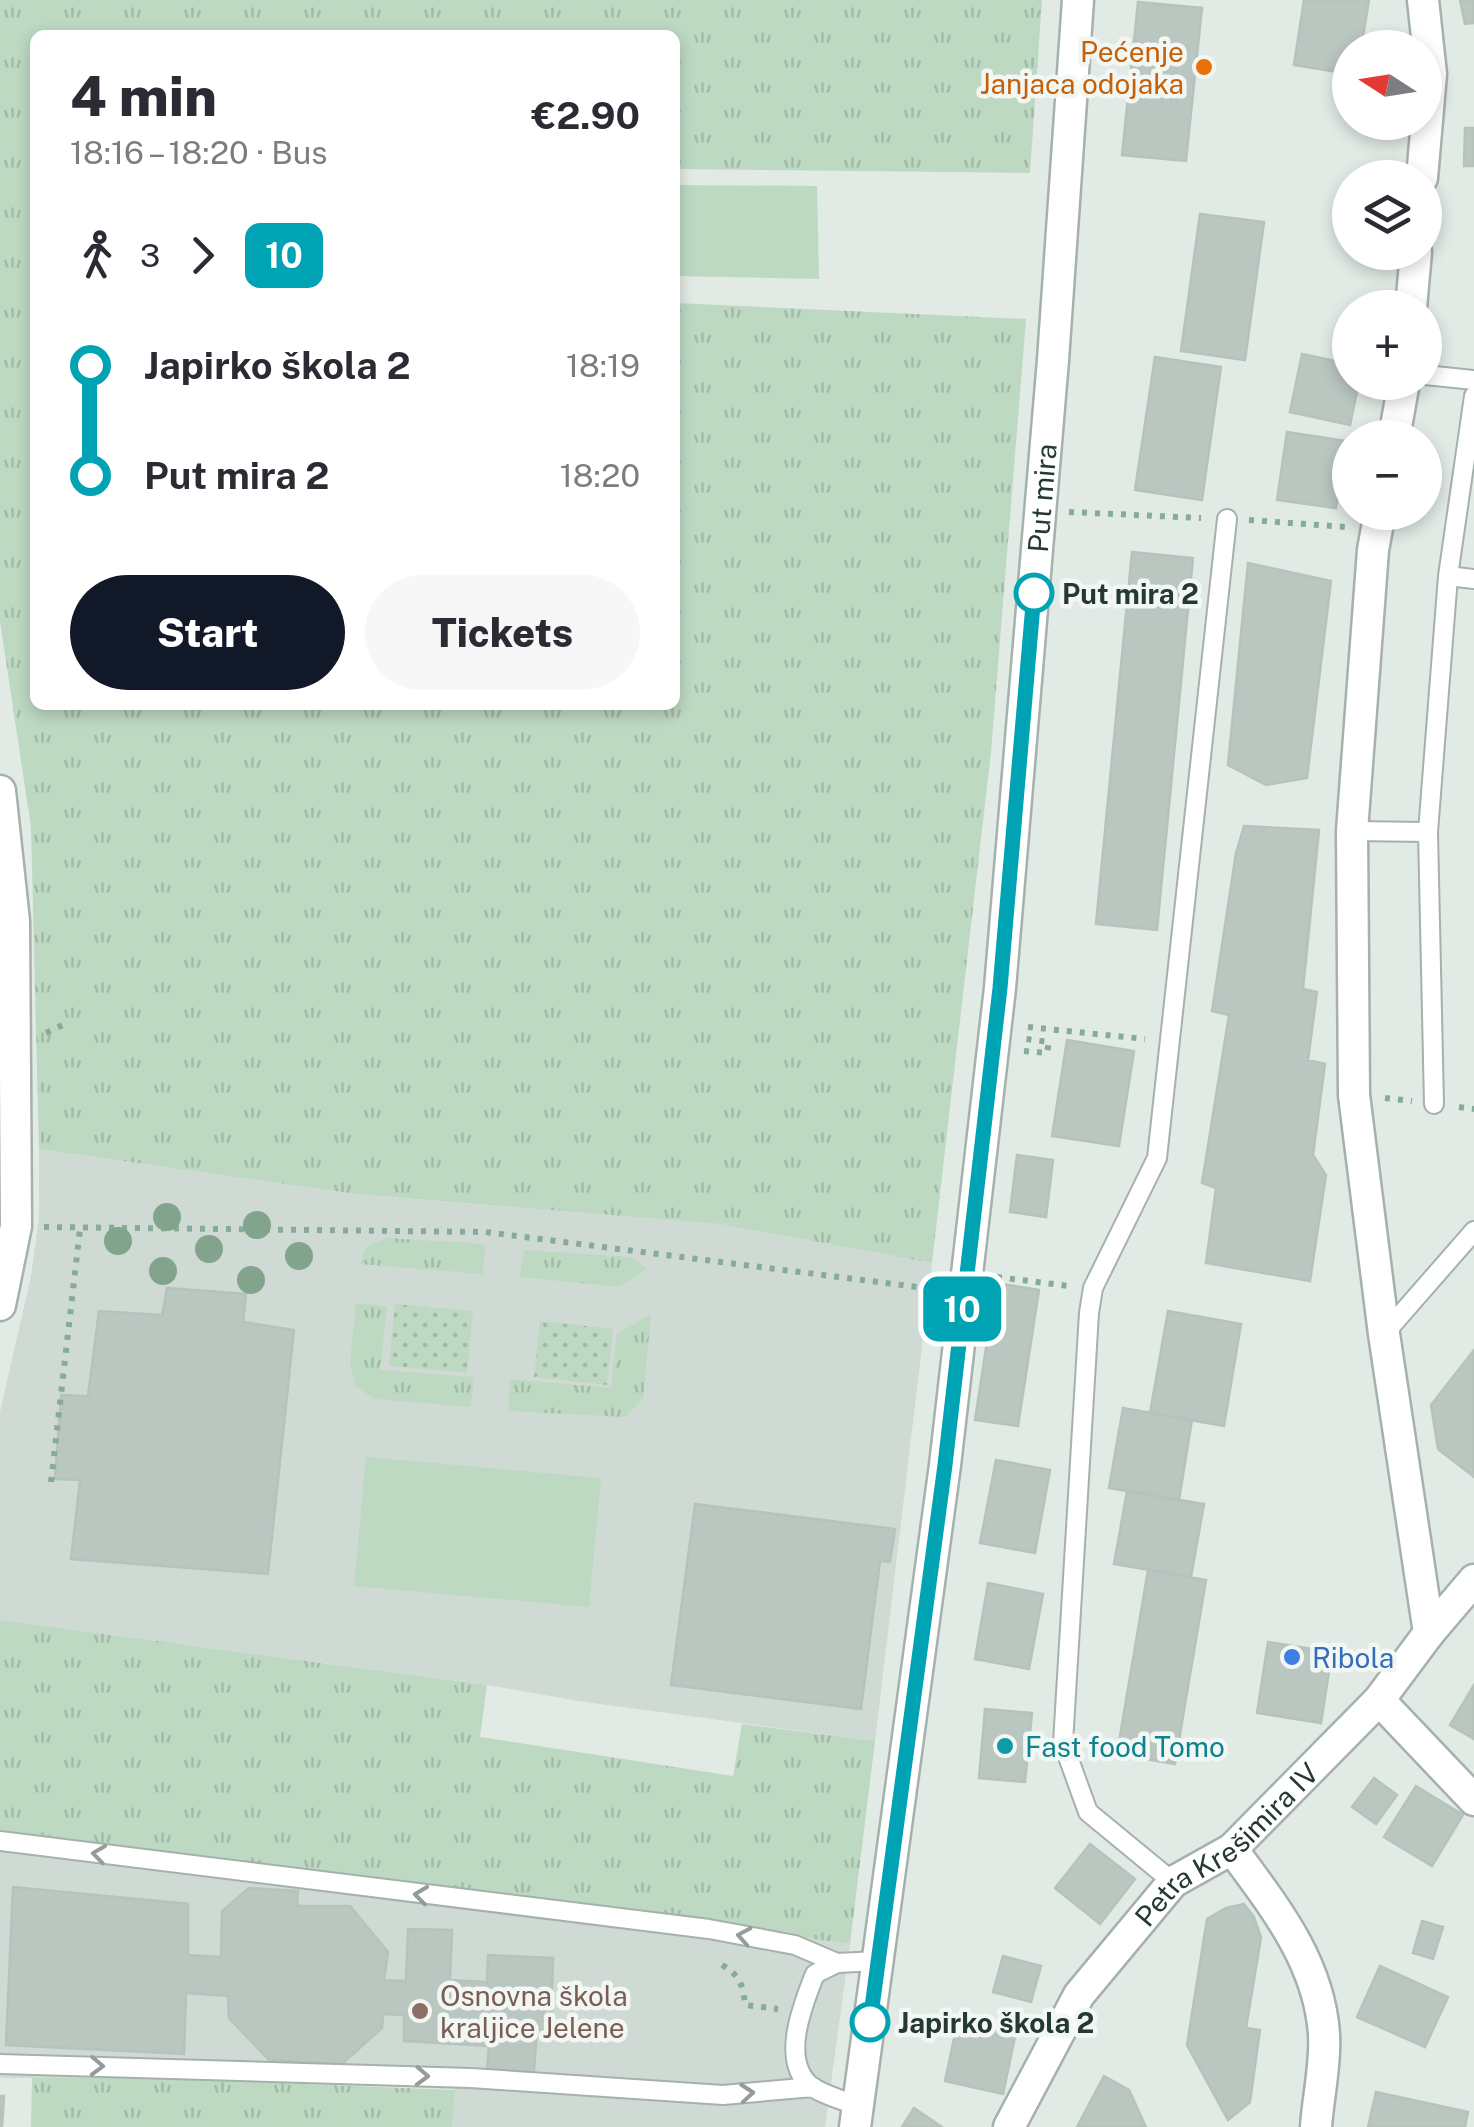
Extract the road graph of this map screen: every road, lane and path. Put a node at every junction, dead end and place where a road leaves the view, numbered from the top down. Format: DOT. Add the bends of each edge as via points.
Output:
graph roads {
  1 [pos="1078,0"];
  2 [pos="1424,0"];
  3 [pos="1424,160"];
  4 [pos="1442,376"];
  5 [pos="1474,380"];
  6 [pos="1474,396"];
  7 [pos="1040,511"];
  8 [pos="1227,519"];
  9 [pos="1332,520"];
  10 [pos="1378,530"];
  11 [pos="1448,576"];
  12 [pos="1474,578"];
  13 [pos="0,791"];
  14 [pos="1352,831"];
  15 [pos="1428,832"];
  16 [pos="1170,1041"];
  17 [pos="993,1047"];
  18 [pos="1434,1104"];
  19 [pos="1474,1231"];
  20 [pos="965,1283"];
  21 [pos="1093,1288"];
  22 [pos="0,1305"];
  23 [pos="1384,1334"];
  24 [pos="51,1482"];
  25 [pos="1474,1580"];
  26 [pos="1429,1633"];
  27 [pos="1379,1700"];
  28 [pos="1474,1800"];
  29 [pos="0,1841"];
  30 [pos="1232,1849"];
  31 [pos="1174,1882"];
  32 [pos="879,1961"];
  33 [pos="836,1963"];
  34 [pos="722,1965"];
  35 [pos="786,2010"];
  36 [pos="0,2064"];
  37 [pos="813,2087"];
  38 [pos="856,2116"];
  39 [pos="1010,2127"];
  40 [pos="1316,2127"];
  1 -- 7 [label="street, Put mira"];
  2 -- 3 [label="street" via="1431,74"];
  4 -- 5 [label="lane"];
  6 -- 11 [label="lane"];
  7 -- 8 [label="path"];
  7 -- 17 [label="street, Put mira"];
  8 -- 9 [label="path"];
  8 -- 16 [label="lane"];
  10 -- 14 [label="street"];
  11 -- 12 [label="lane"];
  11 -- 15 [label="lane"];
  13 -- 22 [label="street" via="14,921 16,1226"];
  14 -- 15 [label="lane"];
  14 -- 23 [label="street" via="1354,1095"];
  15 -- 18 [label="lane"];
  16 -- 17 [label="path" via="1028,1026 1026,1040 1049,1042 1047,1053"];
  16 -- 21 [label="lane" via="1157,1158"];
  17 -- 20 [label="street, Put mira"];
  19 -- 23 [label="lane"];
  20 -- 21 [label="path"];
  20 -- 24 [label="path" via="486,1232 80,1229"];
  20 -- 32 [label="street, Put mira"];
  21 -- 31 [label="lane" via="1063,1743 1088,1812"];
  23 -- 26 [label="street"];
  25 -- 26 [label="street, Petra Krešimira IV"];
  26 -- 27 [label="street, Petra Krešimira IV"];
  27 -- 28 [label="street"];
  27 -- 30 [label="street, Petra Krešimira IV"];
  33 -- 29 [label="lane, one-way" via="795,1945 709,1930"];
  30 -- 31 [label="street, Petra Krešimira IV"];
  30 -- 40 [label="street" via="1290,1928 1313,1979 1324,2035"];
  31 -- 39 [label="street, Petra Krešimira IV" via="1079,1995"];
  32 -- 33 [label="lane"];
  32 -- 38 [label="street, Put mira"];
  33 -- 37 [label="lane" via="816,1974 801,2013 798,2070"];
  34 -- 35 [label="path" via="743,1984 746,2005"];
  36 -- 37 [label="lane, one-way" via="471,2078 723,2095"];
  37 -- 38 [label="lane"];
}
